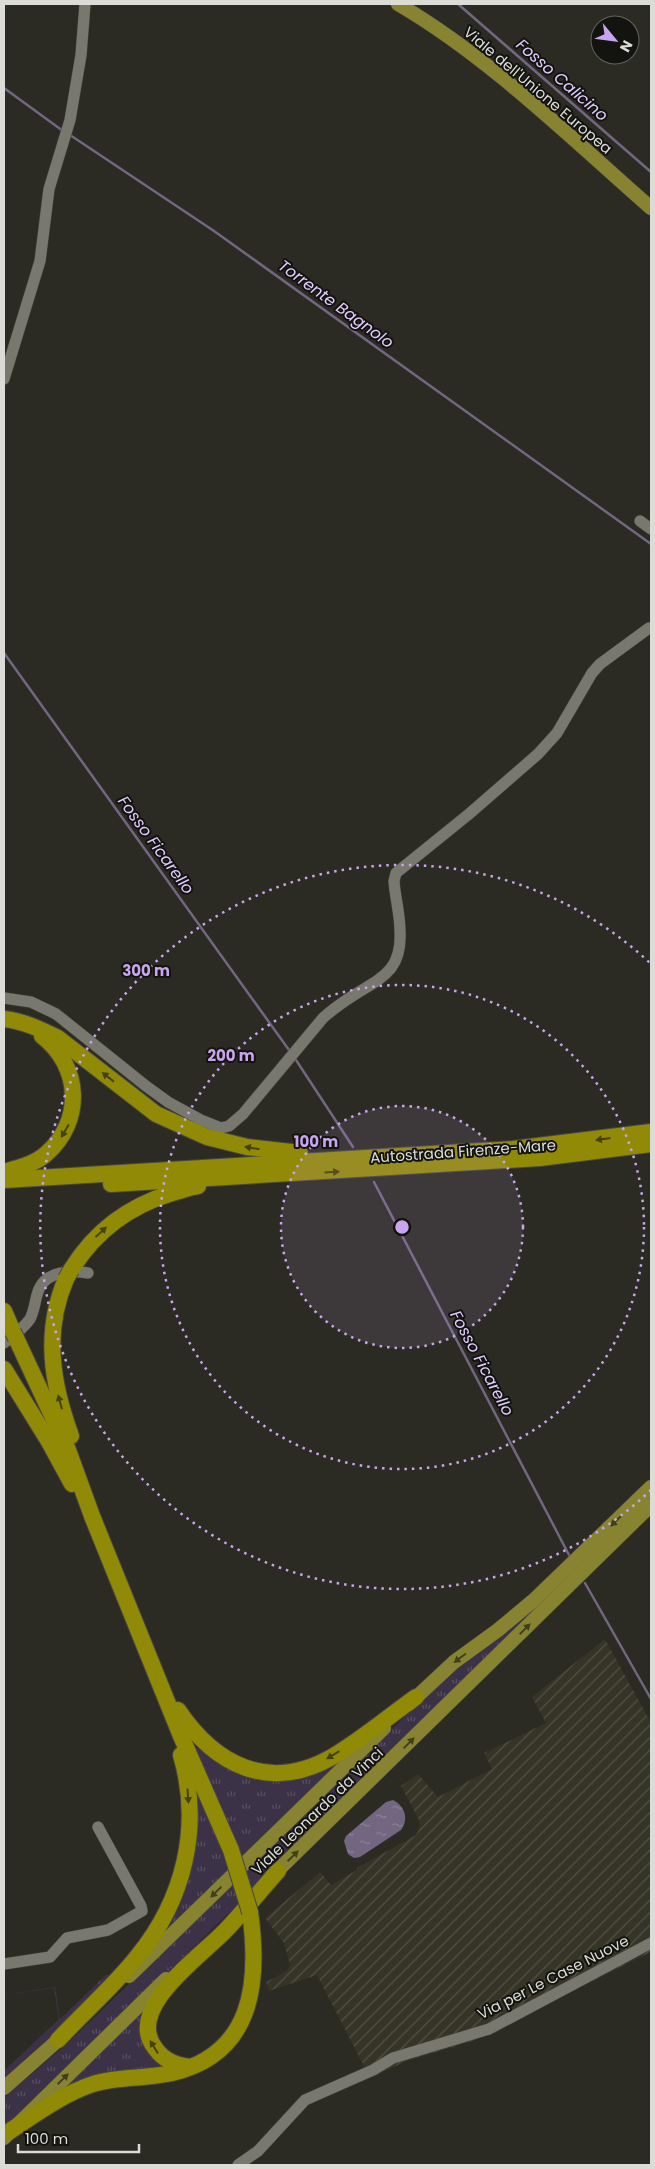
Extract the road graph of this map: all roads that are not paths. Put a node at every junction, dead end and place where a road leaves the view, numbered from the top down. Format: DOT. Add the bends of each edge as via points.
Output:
graph roads {
  1 [pos="84,4"];
  2 [pos="398,4"];
  3 [pos="651,208"];
  4 [pos="4,379"];
  5 [pos="640,521"];
  6 [pos="651,529"];
  7 [pos="649,628"];
  8 [pos="4,998"];
  9 [pos="10,1020"];
  10 [pos="651,1132"];
  11 [pos="651,1144"];
  12 [pos="387,1156"];
  13 [pos="4,1172"];
  14 [pos="293,1174"];
  15 [pos="4,1180"];
  16 [pos="4,1190"];
  17 [pos="88,1273"];
  18 [pos="4,1311"];
  19 [pos="11,1338"];
  20 [pos="4,1369"];
  21 [pos="651,1487"];
  22 [pos="651,1505"];
  23 [pos="92,1516"];
  24 [pos="159,1681"];
  25 [pos="416,1697"];
  26 [pos="98,1827"];
  27 [pos="278,1871"];
  28 [pos="651,1943"];
  29 [pos="4,1964"];
  30 [pos="58,2040"];
  31 [pos="195,2068"];
  32 [pos="4,2088"];
  33 [pos="7,2135"];
  34 [pos="238,2165"];
  1 -- 4 [label="street" via="81,55 69,124 49,189 36,274"];
  2 -- 3 [label="main road, Viale dell'Unione Europea" via="498,75"];
  5 -- 6 [label="street"];
  7 -- 8 [label="street" via="592,673 557,733 543,749 396,873 400,946 392,967 379,981 323,1018 243,1114 229,1126 212,1125 168,1102 56,1014 31,1002"];
  12 -- 9 [label="highway, one-way" via="369,1151 273,1151 206,1138 156,1114 58,1038 39,1028"];
  9 -- 13 [label="highway, one-way" via="45,1038 68,1069 74,1092 72,1117 62,1137 33,1162"];
  10 -- 12 [label="highway, Autostrada Firenze-Mare, one-way" via="513,1149"];
  14 -- 11 [label="highway, Autostrada Firenze-Mare, one-way" via="540,1158"];
  12 -- 15 [label="highway, Autostrada Firenze-Mare"];
  14 -- 16 [label="highway, Autostrada Firenze-Mare"];
  23 -- 14 [label="highway, one-way" via="57,1391 51,1356 54,1318 68,1274 101,1231 144,1203 193,1187 271,1181"];
  17 -- 19 [label="street" via="57,1273 45,1280 31,1317"];
  18 -- 19 [label="highway"];
  19 -- 23 [label="highway" via="68,1450"];
  20 -- 23 [label="highway"];
  21 -- 25 [label="main road, Viale Leonardo da Vinci, one-way" via="534,1600 454,1662"];
  27 -- 22 [label="main road, Viale Leonardo da Vinci, one-way"];
  23 -- 24 [label="highway"];
  25 -- 24 [label="highway, one-way" via="331,1758 294,1772 272,1772 248,1768 216,1754 192,1731"];
  24 -- 30 [label="highway, one-way" via="186,1774 190,1821 184,1870 171,1905 138,1956"];
  24 -- 31 [label="highway, bridge" via="231,1850 250,1912 254,1967 246,2010 221,2051"];
  25 -- 30 [label="main road, Viale Leonardo da Vinci, one-way" via="164,1943"];
  26 -- 29 [label="street" via="142,1911 108,1930 67,1938 50,1957"];
  31 -- 27 [label="highway, one-way" via="176,2065 160,2056 150,2043 147,2026 151,2009"];
  33 -- 27 [label="main road, Viale Leonardo da Vinci, one-way"];
  28 -- 34 [label="street, Via per Le Case Nuove" via="490,2029 393,2058 305,2100 258,2151"];
  30 -- 32 [label="main road, Viale Leonardo da Vinci"];
  31 -- 33 [label="highway" via="93,2084 51,2104"];
}
